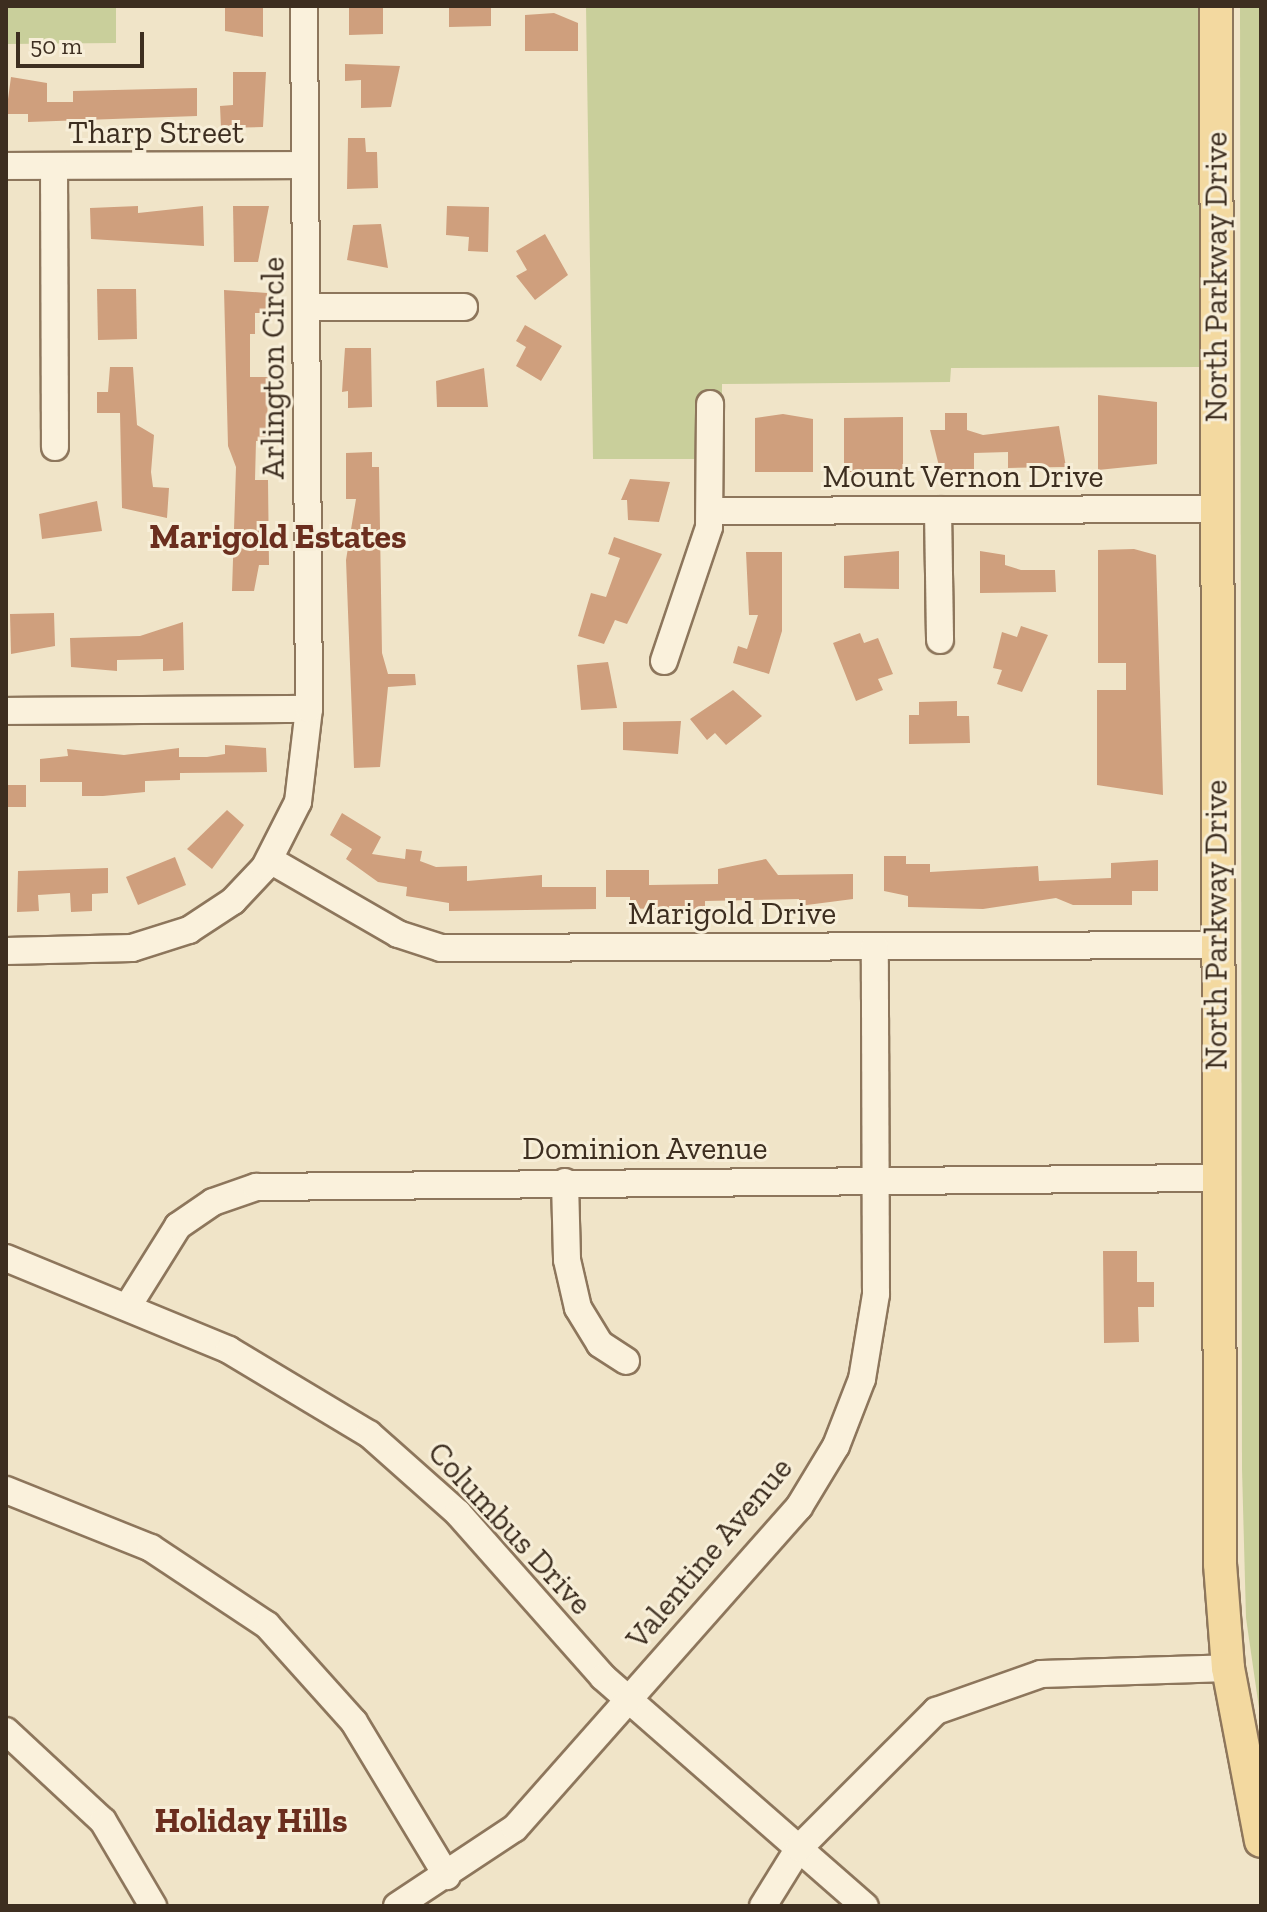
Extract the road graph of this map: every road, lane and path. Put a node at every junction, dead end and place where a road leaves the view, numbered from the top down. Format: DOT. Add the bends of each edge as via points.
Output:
graph roads {
  1 [pos="304,6"];
  2 [pos="1216,6"];
  3 [pos="305,165"];
  4 [pos="6,166"];
  5 [pos="54,166"];
  6 [pos="306,307"];
  7 [pos="464,307"];
  8 [pos="710,404"];
  9 [pos="55,447"];
  10 [pos="1216,509"];
  11 [pos="938,510"];
  12 [pos="710,511"];
  13 [pos="940,640"];
  14 [pos="664,661"];
  15 [pos="309,709"];
  16 [pos="6,711"];
  17 [pos="270,860"];
  18 [pos="1216,945"];
  19 [pos="875,947"];
  20 [pos="6,951"];
  21 [pos="1217,1178"];
  22 [pos="875,1180"];
  23 [pos="565,1182"];
  24 [pos="6,1258"];
  25 [pos="128,1306"];
  26 [pos="626,1361"];
  27 [pos="6,1490"];
  28 [pos="1228,1668"];
  29 [pos="630,1700"];
  30 [pos="6,1731"];
  31 [pos="1261,1841"];
  32 [pos="799,1848"];
  33 [pos="447,1876"];
  34 [pos="153,1906"];
  35 [pos="397,1906"];
  36 [pos="763,1906"];
  37 [pos="865,1906"];
  1 -- 3 [label="street, Arlington Circle"];
  2 -- 10 [label="main road, North Parkway Drive"];
  3 -- 5 [label="street, Tharp Street"];
  3 -- 6 [label="street, Arlington Circle"];
  4 -- 5 [label="street, Tharp Street"];
  5 -- 9 [label="street"];
  6 -- 7 [label="street"];
  6 -- 15 [label="street, Arlington Circle"];
  8 -- 12 [label="street"];
  10 -- 11 [label="street, Mount Vernon Drive"];
  10 -- 18 [label="main road, North Parkway Drive"];
  11 -- 12 [label="street, Mount Vernon Drive"];
  11 -- 13 [label="street"];
  12 -- 14 [label="street"];
  15 -- 16 [label="street"];
  15 -- 17 [label="street, Arlington Circle" via="301,791"];
  17 -- 19 [label="street, Marigold Drive" via="398,934 441,948"];
  17 -- 20 [label="street, Arlington Circle" via="226,906 170,938 132,948"];
  18 -- 19 [label="street, Marigold Drive"];
  18 -- 21 [label="main road, North Parkway Drive"];
  19 -- 22 [label="street, Valentine Avenue"];
  21 -- 22 [label="street, Dominion Avenue"];
  21 -- 28 [label="main road, North Parkway Drive" via="1220,1564"];
  22 -- 23 [label="street, Dominion Avenue"];
  22 -- 29 [label="street, Valentine Avenue" via="873,1320 862,1379 836,1446 799,1507"];
  23 -- 25 [label="street, Dominion Avenue" via="286,1184 239,1191 178,1226"];
  23 -- 26 [label="street" via="567,1260 578,1308 600,1344"];
  24 -- 25 [label="street, Columbus Drive"];
  25 -- 29 [label="street, Columbus Drive" via="272,1372 390,1450"];
  27 -- 33 [label="street" via="151,1548 267,1625 354,1722"];
  28 -- 31 [label="main road, North Parkway Drive"];
  28 -- 32 [label="street" via="1061,1672 968,1694 907,1731"];
  29 -- 32 [label="street, Columbus Drive"];
  29 -- 33 [label="street, Valentine Avenue" via="515,1828"];
  30 -- 34 [label="street" via="103,1821"];
  32 -- 36 [label="street"];
  32 -- 37 [label="street, Columbus Drive"];
  33 -- 35 [label="street, Valentine Avenue"];
}
